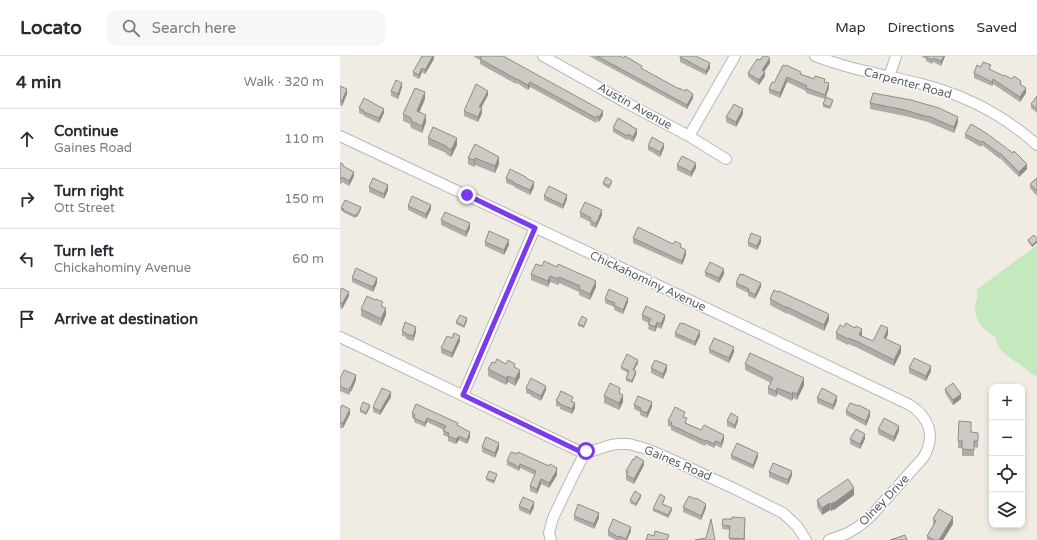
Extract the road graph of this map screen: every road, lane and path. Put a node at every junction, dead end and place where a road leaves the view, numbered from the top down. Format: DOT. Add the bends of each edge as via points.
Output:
graph roads {
  1 [pos="543,56"];
  2 [pos="735,56"];
  3 [pos="815,56"];
  4 [pos="896,56"];
  5 [pos="889,77"];
  6 [pos="340,136"];
  7 [pos="689,136"];
  8 [pos="1037,145"];
  9 [pos="726,159"];
  10 [pos="535,228"];
  11 [pos="340,337"];
  12 [pos="463,395"];
  13 [pos="929,447"];
  14 [pos="586,451"];
  15 [pos="551,539"];
  16 [pos="806,540"];
  17 [pos="829,540"];
  1 -- 7 [label="street, Austin Avenue"];
  2 -- 7 [label="street"];
  3 -- 5 [label="street, Carpenter Road"];
  4 -- 5 [label="street"];
  5 -- 8 [label="street, Carpenter Road" via="921,84 980,106"];
  6 -- 10 [label="street, Chickahominy Avenue"];
  7 -- 9 [label="street, Austin Avenue"];
  10 -- 12 [label="street"];
  10 -- 13 [label="street, Chickahominy Avenue" via="916,408 927,422 931,437"];
  11 -- 12 [label="street, Gaines Road"];
  12 -- 14 [label="street, Gaines Road" via="579,451"];
  13 -- 17 [label="street, Olney Drive" via="918,465 870,518 846,534"];
  14 -- 15 [label="street" via="553,518 549,533"];
  14 -- 16 [label="street, Gaines Road" via="620,444 647,449 783,513 797,526"];
}
